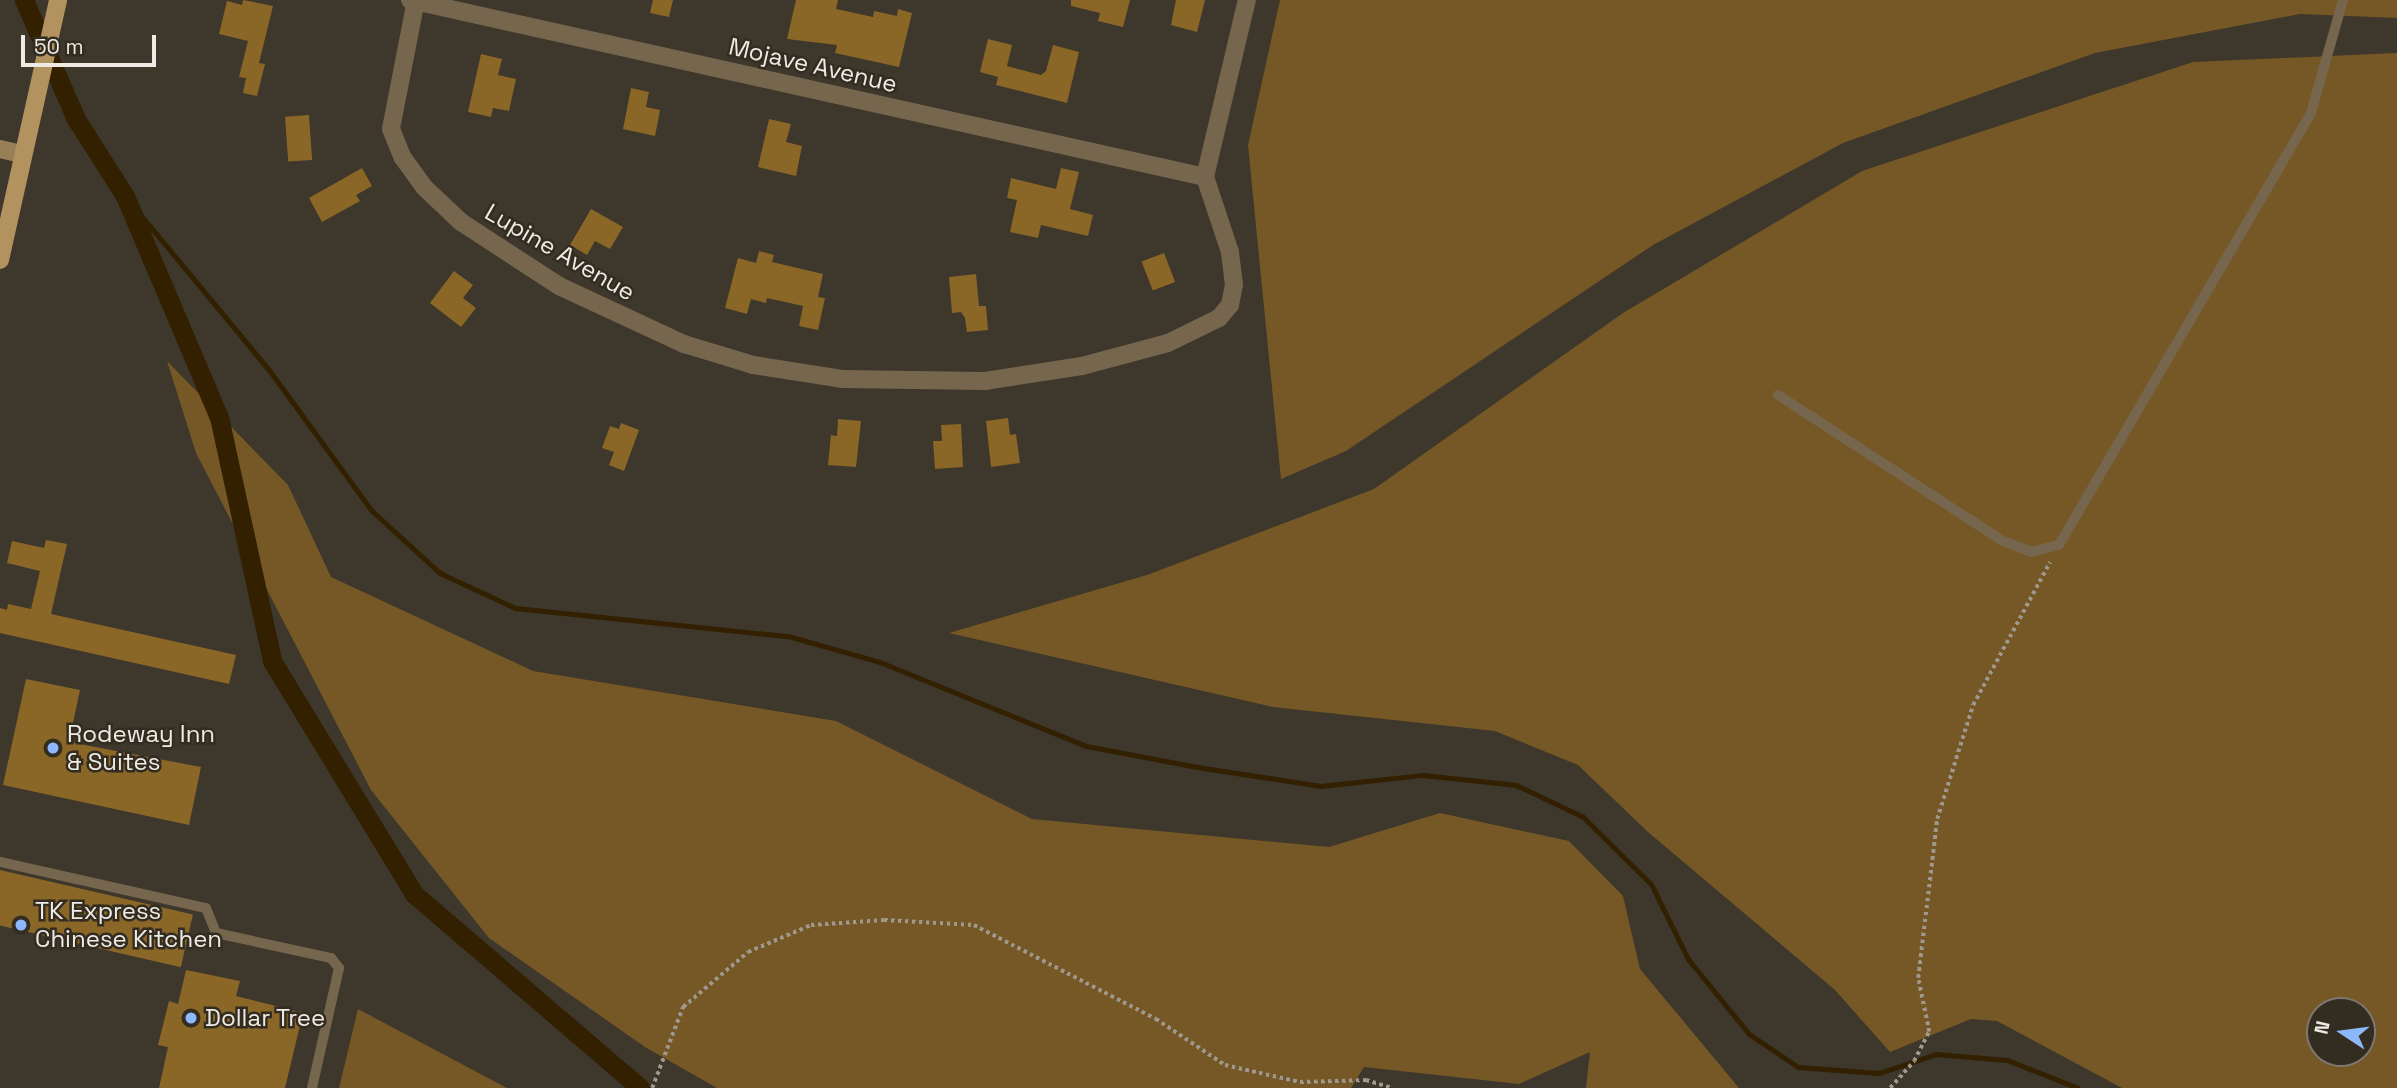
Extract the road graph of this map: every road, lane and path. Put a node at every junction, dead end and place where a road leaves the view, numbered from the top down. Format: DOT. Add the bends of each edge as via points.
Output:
graph roads {
  1 [pos="58,0"];
  2 [pos="414,0"];
  3 [pos="1247,0"];
  4 [pos="2343,0"];
  5 [pos="0,149"];
  6 [pos="22,154"];
  7 [pos="1205,177"];
  8 [pos="0,260"];
  9 [pos="1778,395"];
  10 [pos="2060,545"];
  11 [pos="0,862"];
  12 [pos="312,1088"];
  13 [pos="652,1088"];
  14 [pos="1392,1088"];
  15 [pos="1890,1088"];
  1 -- 6 [label="main road"];
  2 -- 7 [label="street, Mojave Avenue"];
  2 -- 7 [label="street, Lupine Avenue" via="391,128 403,158 425,188 461,222 559,286 673,339 753,365 855,380 985,381 1083,366 1168,344 1219,318 1230,305 1234,285 1230,252"];
  3 -- 7 [label="street"];
  4 -- 10 [label="lane" via="2311,113"];
  5 -- 6 [label="street"];
  6 -- 8 [label="main road"];
  9 -- 10 [label="lane" via="2003,541 2031,552"];
  10 -- 15 [label="path" via="1973,705 1937,819 1918,978 1929,1032 1914,1061"];
  11 -- 12 [label="lane" via="206,908 216,933 331,958 339,968"];
  13 -- 14 [label="path" via="682,1007 748,952 811,925 884,920 974,925 1156,1018 1225,1065 1300,1082 1366,1080"];
}
